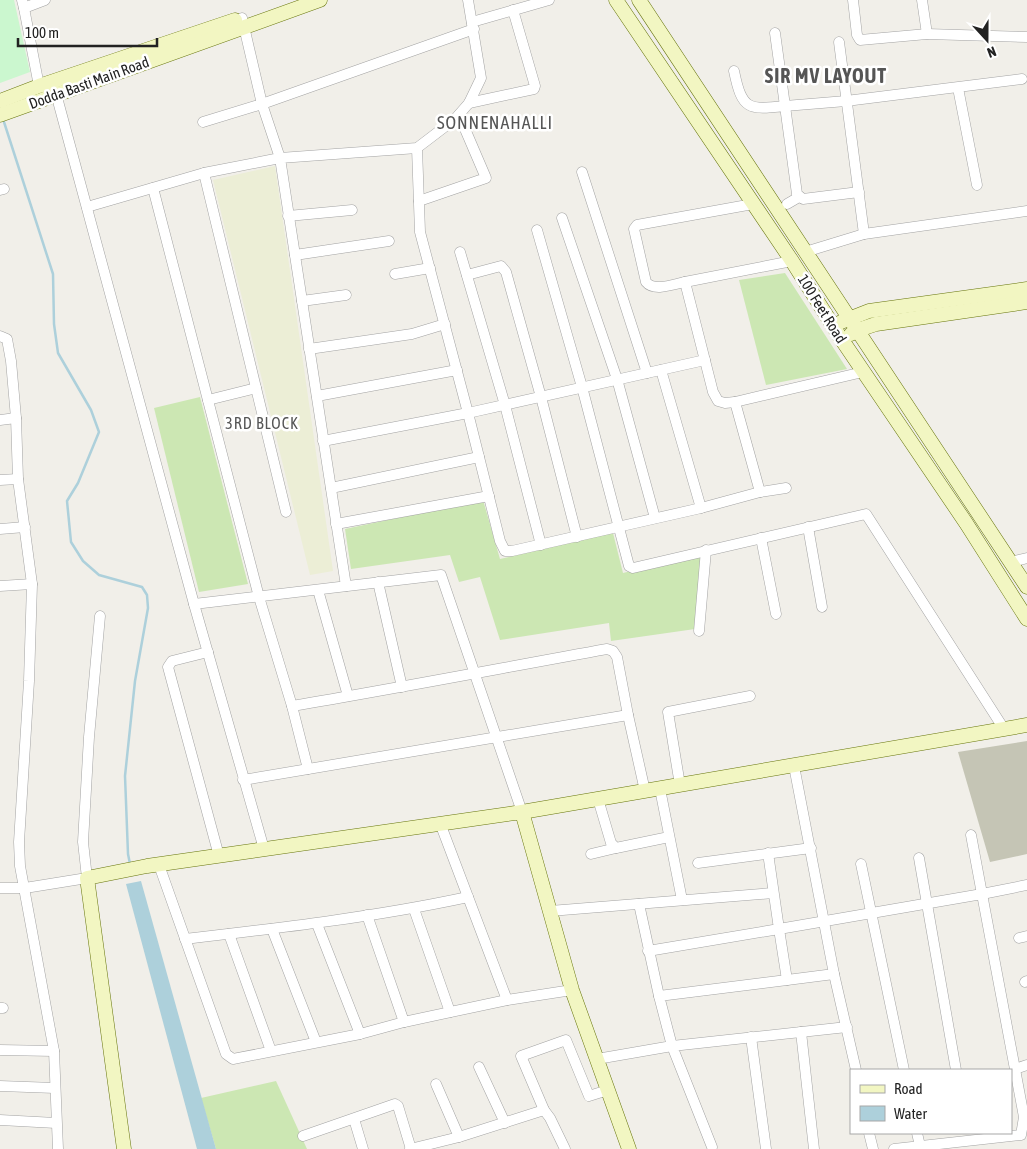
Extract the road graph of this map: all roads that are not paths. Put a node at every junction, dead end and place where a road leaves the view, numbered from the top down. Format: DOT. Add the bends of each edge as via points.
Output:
graph roads {
  1 [pos="45,0"];
  2 [pos="292,0"];
  3 [pos="320,0"];
  4 [pos="468,0"];
  5 [pos="549,0"];
  6 [pos="616,0"];
  7 [pos="639,0"];
  8 [pos="853,0"];
  9 [pos="922,0"];
  10 [pos="23,4"];
  11 [pos="513,10"];
  12 [pos="243,22"];
  13 [pos="473,26"];
  14 [pos="775,33"];
  15 [pos="927,34"];
  16 [pos="1027,37"];
  17 [pos="839,42"];
  18 [pos="734,71"];
  19 [pos="1022,79"];
  20 [pos="49,87"];
  21 [pos="958,88"];
  22 [pos="2,100"];
  23 [pos="846,101"];
  24 [pos="470,103"];
  25 [pos="262,104"];
  26 [pos="785,106"];
  27 [pos="459,115"];
  28 [pos="0,116"];
  29 [pos="203,122"];
  30 [pos="417,148"];
  31 [pos="280,158"];
  32 [pos="582,172"];
  33 [pos="204,173"];
  34 [pos="977,185"];
  35 [pos="153,188"];
  36 [pos="859,192"];
  37 [pos="799,197"];
  38 [pos="419,202"];
  39 [pos="753,204"];
  40 [pos="787,204"];
  41 [pos="87,207"];
  42 [pos="352,210"];
  43 [pos="1027,211"];
  44 [pos="288,216"];
  45 [pos="562,218"];
  46 [pos="537,230"];
  47 [pos="864,234"];
  48 [pos="389,241"];
  49 [pos="460,252"];
  50 [pos="805,252"];
  51 [pos="294,255"];
  52 [pos="792,261"];
  53 [pos="430,268"];
  54 [pos="395,274"];
  55 [pos="467,275"];
  56 [pos="685,282"];
  57 [pos="1027,289"];
  58 [pos="346,295"];
  59 [pos="302,301"];
  60 [pos="1027,302"];
  61 [pos="849,318"];
  62 [pos="445,324"];
  63 [pos="834,325"];
  64 [pos="858,330"];
  65 [pos="0,336"];
  66 [pos="842,340"];
  67 [pos="309,350"];
  68 [pos="705,360"];
  69 [pos="457,370"];
  70 [pos="661,370"];
  71 [pos="863,372"];
  72 [pos="647,373"];
  73 [pos="617,379"];
  74 [pos="582,387"];
  75 [pos="256,388"];
  76 [pos="316,396"];
  77 [pos="541,397"];
  78 [pos="208,400"];
  79 [pos="735,402"];
  80 [pos="505,405"];
  81 [pos="468,413"];
  82 [pos="16,418"];
  83 [pos="0,420"];
  84 [pos="323,441"];
  85 [pos="479,457"];
  86 [pos="18,479"];
  87 [pos="0,480"];
  88 [pos="331,488"];
  89 [pos="786,488"];
  90 [pos="760,492"];
  91 [pos="488,496"];
  92 [pos="701,508"];
  93 [pos="286,512"];
  94 [pos="655,518"];
  95 [pos="336,524"];
  96 [pos="618,526"];
  97 [pos="25,527"];
  98 [pos="808,527"];
  99 [pos="0,528"];
  100 [pos="577,537"];
  101 [pos="761,538"];
  102 [pos="540,545"];
  103 [pos="706,550"];
  104 [pos="1027,558"];
  105 [pos="1011,562"];
  106 [pos="378,582"];
  107 [pos="32,584"];
  108 [pos="0,586"];
  109 [pos="346,586"];
  110 [pos="1027,587"];
  111 [pos="318,590"];
  112 [pos="259,597"];
  113 [pos="194,604"];
  114 [pos="822,607"];
  115 [pos="776,614"];
  116 [pos="100,616"];
  117 [pos="1027,619"];
  118 [pos="699,631"];
  119 [pos="208,652"];
  120 [pos="475,672"];
  121 [pos="402,688"];
  122 [pos="348,696"];
  123 [pos="750,696"];
  124 [pos="292,706"];
  125 [pos="628,715"];
  126 [pos="1027,725"];
  127 [pos="1004,729"];
  128 [pos="497,737"];
  129 [pos="794,766"];
  130 [pos="308,769"];
  131 [pos="243,780"];
  132 [pos="680,785"];
  133 [pos="660,788"];
  134 [pos="645,791"];
  135 [pos="598,799"];
  136 [pos="522,812"];
  137 [pos="440,823"];
  138 [pos="971,835"];
  139 [pos="669,838"];
  140 [pos="616,848"];
  141 [pos="811,848"];
  142 [pos="264,849"];
  143 [pos="768,853"];
  144 [pos="590,854"];
  145 [pos="219,856"];
  146 [pos="919,858"];
  147 [pos="698,862"];
  148 [pos="861,864"];
  149 [pos="153,865"];
  150 [pos="87,878"];
  151 [pos="1027,885"];
  152 [pos="0,888"];
  153 [pos="25,888"];
  154 [pos="773,892"];
  155 [pos="982,894"];
  156 [pos="468,898"];
  157 [pos="682,900"];
  158 [pos="926,903"];
  159 [pos="639,904"];
  160 [pos="414,909"];
  161 [pos="550,911"];
  162 [pos="871,912"];
  163 [pos="367,915"];
  164 [pos="825,920"];
  165 [pos="317,924"];
  166 [pos="272,929"];
  167 [pos="779,929"];
  168 [pos="229,934"];
  169 [pos="186,939"];
  170 [pos="648,951"];
  171 [pos="834,974"];
  172 [pos="787,980"];
  173 [pos="572,990"];
  174 [pos="659,996"];
  175 [pos="507,1000"];
  176 [pos="450,1012"];
  177 [pos="404,1022"];
  178 [pos="847,1027"];
  179 [pos="801,1032"];
  180 [pos="360,1034"];
  181 [pos="751,1038"];
  182 [pos="316,1042"];
  183 [pos="672,1046"];
  184 [pos="0,1050"];
  185 [pos="54,1051"];
  186 [pos="271,1051"];
  187 [pos="596,1058"];
  188 [pos="1027,1065"];
  189 [pos="479,1067"];
  190 [pos="856,1069"];
  191 [pos="904,1069"];
  192 [pos="956,1069"];
  193 [pos="1014,1069"];
  194 [pos="436,1084"];
  195 [pos="0,1086"];
  196 [pos="55,1088"];
  197 [pos="608,1090"];
  198 [pos="544,1110"];
  199 [pos="354,1119"];
  200 [pos="0,1120"];
  201 [pos="56,1123"];
  202 [pos="505,1123"];
  203 [pos="869,1134"];
  204 [pos="917,1134"];
  205 [pos="303,1136"];
  206 [pos="459,1137"];
  207 [pos="969,1141"];
  208 [pos="920,1146"];
  209 [pos="712,1147"];
  210 [pos="58,1149"];
  211 [pos="124,1149"];
  212 [pos="363,1149"];
  213 [pos="410,1149"];
  214 [pos="565,1149"];
  215 [pos="629,1149"];
  216 [pos="766,1149"];
  217 [pos="814,1149"];
  218 [pos="873,1149"];
  219 [pos="894,1149"];
  1 -- 10 [label="street"];
  2 -- 12 [label="street, Dodda Basti Main Road"];
  3 -- 12 [label="street, Dodda Basti Main Road"];
  4 -- 13 [label="street"];
  5 -- 11 [label="street"];
  6 -- 39 [label="street, 100 Feet Road"];
  7 -- 50 [label="street, 100 Feet Road"];
  8 -- 15 [label="street" via="860,40"];
  9 -- 15 [label="street"];
  10 -- 20 [label="street"];
  11 -- 13 [label="street"];
  11 -- 24 [label="street" via="534,89"];
  12 -- 20 [label="street, Dodda Basti Main Road"];
  12 -- 25 [label="street"];
  13 -- 24 [label="street" via="481,78"];
  13 -- 25 [label="street"];
  14 -- 26 [label="street"];
  15 -- 16 [label="street"];
  17 -- 23 [label="street"];
  18 -- 26 [label="street" via="742,97 748,104 758,109"];
  19 -- 21 [label="street"];
  20 -- 22 [label="street, Dodda Basti Main Road"];
  20 -- 28 [label="street, Dodda Basti Main Road"];
  20 -- 41 [label="street"];
  21 -- 23 [label="street"];
  21 -- 34 [label="street"];
  23 -- 26 [label="street"];
  23 -- 36 [label="street"];
  24 -- 27 [label="street"];
  25 -- 29 [label="street"];
  25 -- 31 [label="street"];
  26 -- 37 [label="street"];
  27 -- 30 [label="street"];
  27 -- 38 [label="street" via="486,178"];
  30 -- 31 [label="street"];
  30 -- 38 [label="street"];
  31 -- 33 [label="street"];
  31 -- 44 [label="street"];
  32 -- 72 [label="street"];
  33 -- 35 [label="street"];
  33 -- 75 [label="street"];
  35 -- 41 [label="street"];
  35 -- 78 [label="street"];
  36 -- 37 [label="street"];
  36 -- 47 [label="street"];
  37 -- 40 [label="street"];
  38 -- 53 [label="street" via="420,232"];
  39 -- 52 [label="street, 100 Feet Road"];
  39 -- 56 [label="street" via="636,225 634,229 649,286"];
  41 -- 113 [label="street"];
  42 -- 44 [label="street"];
  43 -- 47 [label="street"];
  44 -- 51 [label="street"];
  45 -- 73 [label="street"];
  46 -- 74 [label="street"];
  47 -- 50 [label="street"];
  48 -- 51 [label="street"];
  49 -- 55 [label="street"];
  50 -- 61 [label="street, 100 Feet Road"];
  51 -- 59 [label="street"];
  52 -- 56 [label="street"];
  52 -- 63 [label="street, 100 Feet Road"];
  53 -- 54 [label="street"];
  53 -- 62 [label="street"];
  55 -- 77 [label="street" via="501,266 504,270"];
  55 -- 80 [label="street"];
  56 -- 68 [label="street"];
  57 -- 61 [label="street" via="868,312"];
  58 -- 59 [label="street"];
  59 -- 67 [label="street"];
  60 -- 64 [label="street" via="876,324"];
  61 -- 63 [label="street"];
  61 -- 64 [label="street, 100 Feet Road"];
  62 -- 67 [label="street" via="412,334"];
  62 -- 69 [label="street"];
  63 -- 66 [label="street, 100 Feet Road"];
  64 -- 66 [label="street"];
  64 -- 105 [label="street, 100 Feet Road"];
  65 -- 82 [label="street" via="7,339"];
  66 -- 71 [label="street, 100 Feet Road"];
  67 -- 76 [label="street"];
  68 -- 70 [label="street"];
  68 -- 79 [label="street" via="718,401"];
  69 -- 76 [label="street"];
  69 -- 81 [label="street"];
  70 -- 72 [label="street"];
  70 -- 92 [label="street"];
  71 -- 79 [label="street"];
  71 -- 117 [label="street, 100 Feet Road"];
  72 -- 73 [label="street"];
  73 -- 74 [label="street"];
  73 -- 94 [label="street"];
  74 -- 77 [label="street"];
  74 -- 96 [label="street"];
  75 -- 78 [label="street"];
  75 -- 93 [label="street"];
  76 -- 84 [label="street"];
  77 -- 80 [label="street"];
  77 -- 100 [label="street"];
  78 -- 112 [label="street"];
  79 -- 90 [label="street"];
  80 -- 81 [label="street"];
  80 -- 102 [label="street"];
  81 -- 84 [label="street"];
  81 -- 85 [label="street"];
  82 -- 83 [label="street"];
  82 -- 86 [label="street"];
  84 -- 88 [label="street"];
  85 -- 88 [label="street"];
  85 -- 91 [label="street"];
  86 -- 87 [label="street"];
  86 -- 97 [label="street"];
  88 -- 95 [label="street"];
  89 -- 90 [label="street"];
  90 -- 92 [label="street"];
  91 -- 95 [label="street"];
  91 -- 102 [label="street" via="503,548 512,551"];
  92 -- 94 [label="street"];
  94 -- 96 [label="street"];
  95 -- 109 [label="street"];
  96 -- 100 [label="street"];
  96 -- 103 [label="street" via="631,568"];
  97 -- 99 [label="street"];
  97 -- 107 [label="street"];
  98 -- 101 [label="street"];
  98 -- 114 [label="street"];
  98 -- 127 [label="street" via="866,514"];
  100 -- 102 [label="street"];
  101 -- 103 [label="street"];
  101 -- 115 [label="street"];
  103 -- 118 [label="street"];
  104 -- 105 [label="street"];
  105 -- 110 [label="street, 100 Feet Road"];
  106 -- 109 [label="street"];
  106 -- 120 [label="street" via="441,575"];
  106 -- 121 [label="street"];
  107 -- 108 [label="street"];
  107 -- 153 [label="street" via="19,842"];
  109 -- 111 [label="street"];
  111 -- 112 [label="street"];
  111 -- 122 [label="street"];
  112 -- 113 [label="street"];
  112 -- 124 [label="street"];
  113 -- 119 [label="street"];
  116 -- 150 [label="street" via="83,842"];
  119 -- 131 [label="street"];
  119 -- 145 [label="street" via="172,661 168,667"];
  120 -- 121 [label="street"];
  120 -- 125 [label="street" via="607,650 617,657"];
  120 -- 128 [label="street"];
  121 -- 122 [label="street"];
  122 -- 124 [label="street"];
  123 -- 132 [label="street" via="668,712"];
  124 -- 130 [label="street"];
  125 -- 128 [label="street"];
  125 -- 134 [label="street"];
  126 -- 127 [label="street"];
  127 -- 129 [label="street"];
  128 -- 130 [label="street"];
  128 -- 136 [label="street"];
  129 -- 132 [label="street"];
  129 -- 141 [label="street"];
  130 -- 131 [label="street"];
  131 -- 142 [label="street"];
  132 -- 133 [label="street"];
  133 -- 134 [label="street"];
  133 -- 139 [label="street"];
  134 -- 135 [label="street"];
  135 -- 136 [label="street"];
  135 -- 140 [label="street" via="611,843"];
  136 -- 137 [label="street"];
  136 -- 161 [label="street"];
  137 -- 142 [label="street"];
  137 -- 156 [label="street"];
  138 -- 155 [label="street"];
  139 -- 140 [label="street"];
  139 -- 157 [label="street"];
  140 -- 144 [label="street"];
  141 -- 143 [label="street"];
  141 -- 164 [label="street"];
  142 -- 145 [label="street"];
  143 -- 147 [label="street"];
  143 -- 154 [label="street"];
  145 -- 149 [label="street"];
  146 -- 158 [label="street"];
  148 -- 162 [label="street"];
  149 -- 150 [label="street"];
  149 -- 169 [label="street"];
  150 -- 153 [label="street"];
  150 -- 211 [label="street"];
  151 -- 155 [label="street"];
  152 -- 153 [label="street"];
  153 -- 185 [label="street"];
  154 -- 157 [label="street"];
  154 -- 167 [label="street"];
  155 -- 158 [label="street"];
  155 -- 193 [label="street"];
  156 -- 160 [label="street"];
  156 -- 175 [label="street"];
  157 -- 159 [label="street"];
  158 -- 162 [label="street"];
  158 -- 192 [label="street"];
  159 -- 161 [label="street"];
  159 -- 170 [label="street"];
  160 -- 163 [label="street"];
  160 -- 176 [label="street"];
  161 -- 173 [label="street"];
  162 -- 164 [label="street"];
  162 -- 191 [label="street"];
  163 -- 165 [label="street"];
  163 -- 177 [label="street"];
  164 -- 167 [label="street"];
  164 -- 171 [label="street"];
  165 -- 166 [label="street"];
  165 -- 180 [label="street"];
  166 -- 168 [label="street"];
  166 -- 182 [label="street"];
  167 -- 170 [label="street"];
  167 -- 172 [label="street"];
  168 -- 169 [label="street"];
  168 -- 186 [label="street"];
  169 -- 186 [label="street" via="226,1054 237,1059"];
  170 -- 174 [label="street"];
  171 -- 172 [label="street"];
  171 -- 178 [label="street"];
  172 -- 174 [label="street"];
  173 -- 175 [label="street"];
  173 -- 187 [label="street"];
  174 -- 183 [label="street"];
  175 -- 176 [label="street"];
  176 -- 177 [label="street"];
  177 -- 180 [label="street"];
  178 -- 179 [label="street"];
  178 -- 190 [label="street"];
  179 -- 181 [label="street"];
  179 -- 217 [label="street"];
  180 -- 182 [label="street"];
  181 -- 183 [label="street"];
  181 -- 216 [label="street"];
  182 -- 186 [label="street"];
  183 -- 187 [label="street"];
  183 -- 209 [label="street"];
  184 -- 185 [label="street"];
  185 -- 196 [label="street"];
  187 -- 197 [label="street"];
  188 -- 193 [label="street"];
  189 -- 202 [label="street"];
  193 -- 207 [label="street" via="1024,1117 1021,1135"];
  194 -- 206 [label="street"];
  195 -- 196 [label="street"];
  196 -- 201 [label="street"];
  197 -- 198 [label="street" via="589,1096 566,1040 521,1056"];
  197 -- 215 [label="street"];
  198 -- 202 [label="street"];
  198 -- 214 [label="street"];
  199 -- 205 [label="street"];
  199 -- 212 [label="street"];
  199 -- 213 [label="street" via="395,1104"];
  200 -- 201 [label="street"];
  201 -- 210 [label="street"];
  202 -- 206 [label="street"];
  203 -- 218 [label="street"];
  204 -- 208 [label="street"];
  206 -- 213 [label="street"];
  207 -- 208 [label="street"];
  208 -- 219 [label="street"];
}
